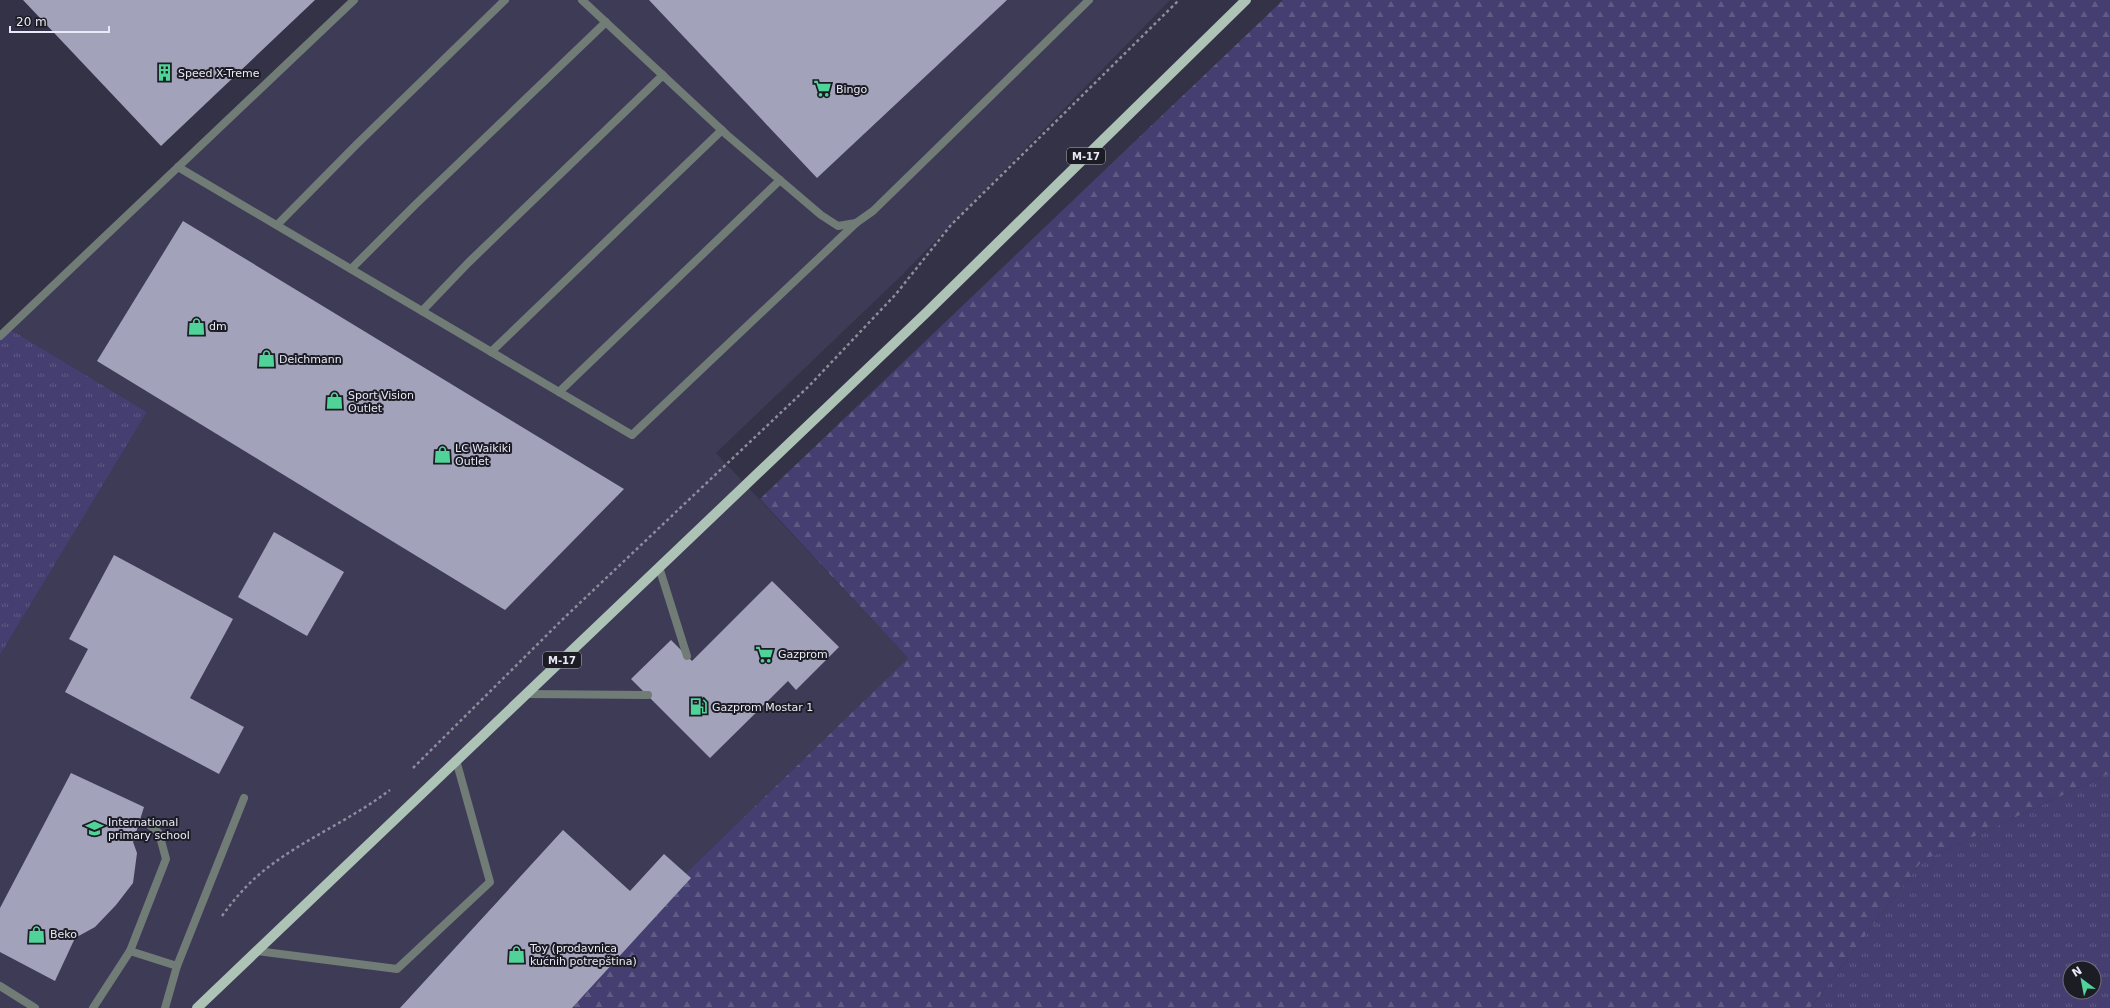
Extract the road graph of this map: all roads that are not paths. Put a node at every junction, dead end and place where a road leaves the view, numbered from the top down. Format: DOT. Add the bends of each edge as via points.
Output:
graph roads {
  1 [pos="354,0"];
  2 [pos="505,0"];
  3 [pos="582,0"];
  4 [pos="1089,0"];
  5 [pos="1246,0"];
  6 [pos="606,22"];
  7 [pos="663,75"];
  8 [pos="722,130"];
  9 [pos="178,167"];
  10 [pos="780,180"];
  11 [pos="856,223"];
  12 [pos="277,225"];
  13 [pos="351,269"];
  14 [pos="422,311"];
  15 [pos="0,336"];
  16 [pos="491,352"];
  17 [pos="559,392"];
  18 [pos="659,567"];
  19 [pos="687,656"];
  20 [pos="527,694"];
  21 [pos="648,695"];
  22 [pos="456,760"];
  23 [pos="244,798"];
  24 [pos="146,822"];
  25 [pos="130,951"];
  26 [pos="257,951"];
  27 [pos="177,966"];
  28 [pos="0,986"];
  29 [pos="35,1008"];
  30 [pos="93,1008"];
  31 [pos="165,1008"];
  32 [pos="197,1008"];
  1 -- 9 [label="lane"];
  2 -- 12 [label="lane"];
  3 -- 6 [label="lane"];
  4 -- 11 [label="lane" via="873,211"];
  5 -- 18 [label="main road, M-17" via="926,313"];
  6 -- 7 [label="lane"];
  6 -- 13 [label="lane"];
  7 -- 8 [label="lane"];
  7 -- 14 [label="lane" via="469,262"];
  8 -- 10 [label="lane"];
  8 -- 16 [label="lane"];
  9 -- 12 [label="lane"];
  9 -- 15 [label="lane"];
  10 -- 11 [label="lane" via="838,226"];
  10 -- 17 [label="lane"];
  11 -- 17 [label="lane" via="632,435"];
  12 -- 13 [label="lane"];
  13 -- 14 [label="lane"];
  14 -- 16 [label="lane"];
  16 -- 17 [label="lane"];
  18 -- 19 [label="lane"];
  18 -- 20 [label="main road, M-17"];
  20 -- 21 [label="lane"];
  20 -- 22 [label="main road, M-17"];
  22 -- 26 [label="main road, M-17"];
  22 -- 26 [label="lane" via="490,882 396,969"];
  23 -- 27 [label="lane"];
  24 -- 25 [label="lane" via="159,833 166,859"];
  25 -- 27 [label="lane"];
  25 -- 30 [label="lane"];
  26 -- 32 [label="main road, M-17"];
  27 -- 31 [label="lane"];
  28 -- 29 [label="lane"];
}
